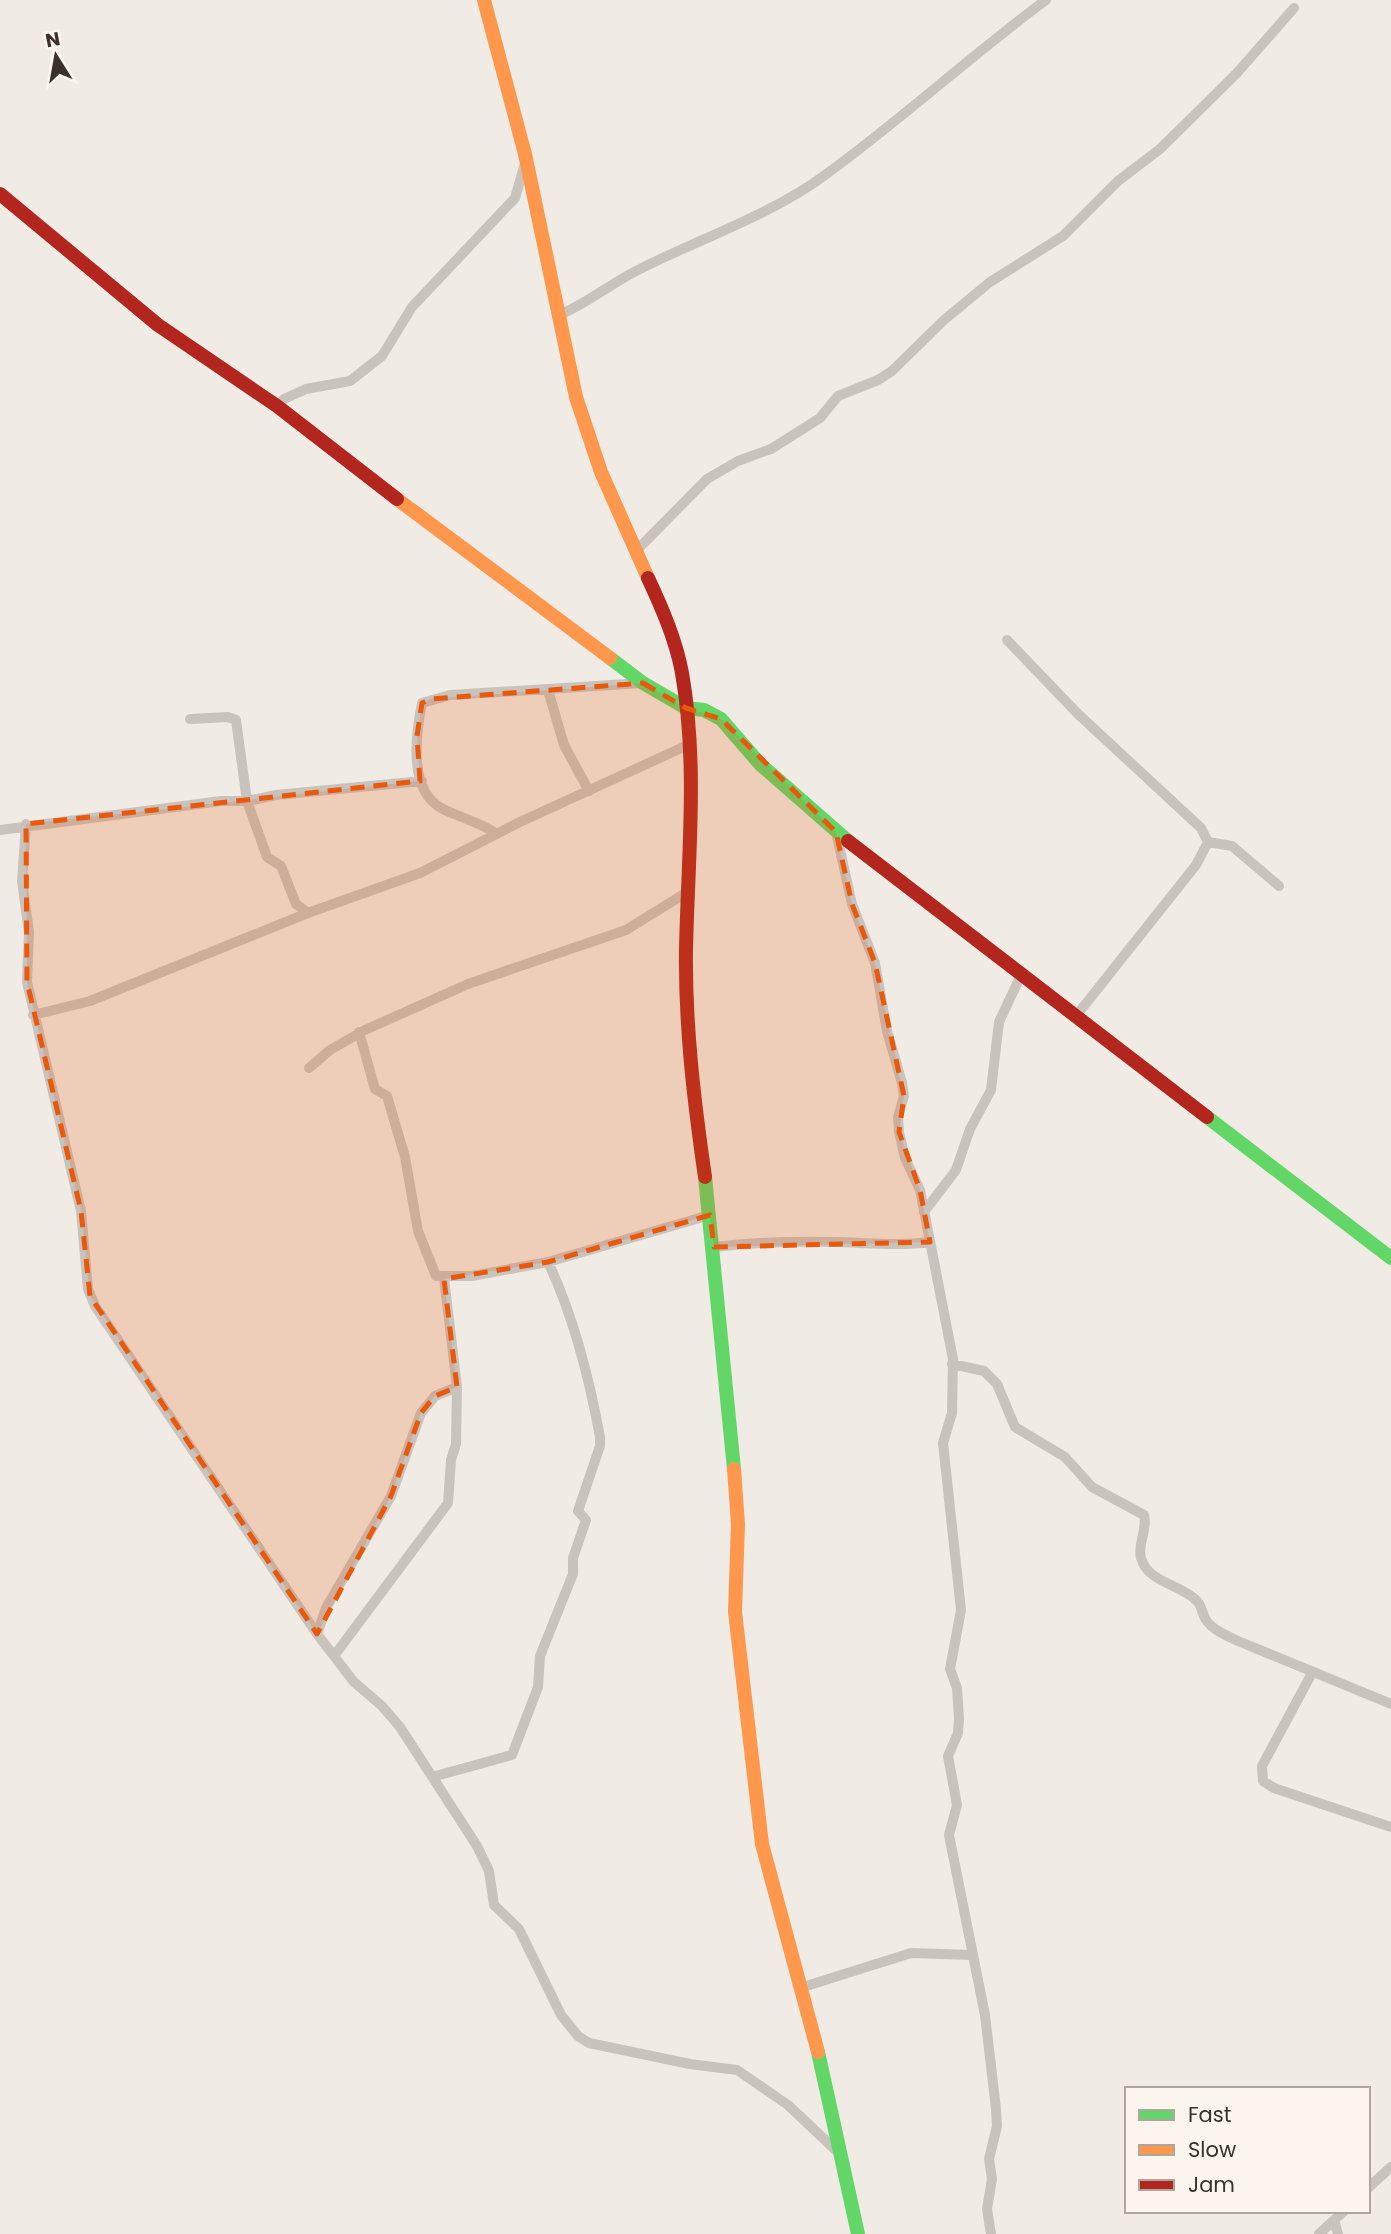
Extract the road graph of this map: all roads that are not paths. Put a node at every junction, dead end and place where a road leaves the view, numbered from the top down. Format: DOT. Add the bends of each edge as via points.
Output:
graph roads {
  1 [pos="484,0"];
  2 [pos="1046,0"];
  3 [pos="1294,8"];
  4 [pos="526,160"];
  5 [pos="0,194"];
  6 [pos="557,316"];
  7 [pos="277,406"];
  8 [pos="636,551"];
  9 [pos="1007,640"];
  10 [pos="643,683"];
  11 [pos="548,690"];
  12 [pos="686,708"];
  13 [pos="190,719"];
  14 [pos="690,744"];
  15 [pos="422,781"];
  16 [pos="589,790"];
  17 [pos="247,801"];
  18 [pos="26,824"];
  19 [pos="0,830"];
  20 [pos="836,832"];
  21 [pos="497,834"];
  22 [pos="1208,842"];
  23 [pos="1279,886"];
  24 [pos="690,891"];
  25 [pos="308,913"];
  26 [pos="1022,973"];
  27 [pos="33,1015"];
  28 [pos="1076,1016"];
  29 [pos="359,1032"];
  30 [pos="309,1068"];
  31 [pos="924,1212"];
  32 [pos="710,1215"];
  33 [pos="930,1242"];
  34 [pos="713,1247"];
  35 [pos="1391,1258"];
  36 [pos="548,1262"];
  37 [pos="444,1278"];
  38 [pos="952,1364"];
  39 [pos="457,1387"];
  40 [pos="317,1634"];
  41 [pos="334,1657"];
  42 [pos="1312,1673"];
  43 [pos="1391,1704"];
  44 [pos="432,1777"];
  45 [pos="1391,1827"];
  46 [pos="972,1955"];
  47 [pos="800,1988"];
  48 [pos="842,2157"];
  49 [pos="1391,2167"];
  50 [pos="1370,2186"];
  51 [pos="1342,2213"];
  52 [pos="1334,2220"];
  53 [pos="859,2234"];
  54 [pos="991,2234"];
  55 [pos="1319,2234"];
  56 [pos="1338,2234"];
  1 -- 4 [label="street"];
  2 -- 6 [label="street" via="825,176 787,199 637,270 581,307"];
  3 -- 8 [label="street" via="1236,74 1063,236 990,282 934,328 892,371 838,396 820,418 771,449 738,461 707,480"];
  4 -- 6 [label="street"];
  4 -- 7 [label="street" via="515,198 406,314 382,356 350,381 306,389"];
  5 -- 7 [label="street" via="158,325"];
  6 -- 8 [label="street" via="591,446"];
  7 -- 10 [label="street"];
  8 -- 12 [label="street" via="672,633"];
  9 -- 22 [label="street" via="1078,714 1201,828"];
  10 -- 11 [label="street"];
  10 -- 12 [label="street"];
  11 -- 15 [label="street" via="426,700 417,736"];
  11 -- 16 [label="street" via="564,746"];
  12 -- 14 [label="street"];
  12 -- 20 [label="street" via="721,719 760,764"];
  13 -- 17 [label="street" via="236,720"];
  14 -- 16 [label="street"];
  14 -- 24 [label="street"];
  15 -- 17 [label="street"];
  15 -- 21 [label="street" via="439,807"];
  16 -- 21 [label="street"];
  17 -- 18 [label="street"];
  17 -- 25 [label="street" via="267,857 281,866 296,904"];
  18 -- 19 [label="street"];
  18 -- 27 [label="street" via="22,881"];
  20 -- 26 [label="street"];
  20 -- 31 [label="street" via="852,904 875,962 904,1096 898,1117 905,1158 920,1190"];
  21 -- 25 [label="street" via="420,873"];
  22 -- 23 [label="street" via="1232,846"];
  22 -- 28 [label="street" via="1196,864"];
  24 -- 29 [label="street" via="626,930 468,984"];
  24 -- 32 [label="street" via="685,951 690,1064"];
  25 -- 27 [label="street" via="90,1001"];
  26 -- 28 [label="street"];
  26 -- 31 [label="street" via="999,1022 991,1090 970,1129 956,1170"];
  27 -- 40 [label="street" via="81,1211 90,1296"];
  28 -- 35 [label="street"];
  29 -- 30 [label="street"];
  29 -- 37 [label="street" via="375,1089 387,1096 430,1268"];
  31 -- 33 [label="street"];
  32 -- 34 [label="street"];
  32 -- 36 [label="street"];
  33 -- 34 [label="street"];
  33 -- 38 [label="street"];
  34 -- 47 [label="street" via="738,1524 736,1622 755,1790 762,1844"];
  36 -- 37 [label="street"];
  36 -- 44 [label="street" via="580,1346 600,1437 579,1507 586,1520 573,1558 573,1574 540,1656 538,1687 512,1755"];
  37 -- 39 [label="street"];
  38 -- 42 [label="street" via="984,1371 997,1384 1015,1427 1065,1457 1092,1487 1144,1516 1141,1557 1152,1575 1197,1601 1207,1621 1227,1636"];
  38 -- 46 [label="street" via="952,1413 943,1443 961,1610 950,1670 957,1688 959,1719 947,1756 957,1805 949,1835"];
  39 -- 40 [label="street" via="435,1396 421,1413 391,1496 326,1608"];
  39 -- 41 [label="street" via="448,1503"];
  40 -- 41 [label="street"];
  41 -- 44 [label="street" via="393,1717"];
  42 -- 43 [label="street"];
  42 -- 45 [label="street" via="1262,1766 1263,1780 1274,1788"];
  44 -- 48 [label="street" via="478,1846 489,1871 494,1905 519,1929 561,2015 580,2039 737,2070 788,2105"];
  46 -- 47 [label="street" via="911,1953"];
  46 -- 54 [label="street" via="985,2015 997,2119 989,2159"];
  47 -- 48 [label="street"];
  48 -- 53 [label="street"];
  49 -- 50 [label="street"];
  51 -- 52 [label="street"];
  52 -- 55 [label="street"];
  52 -- 56 [label="street"];
}
